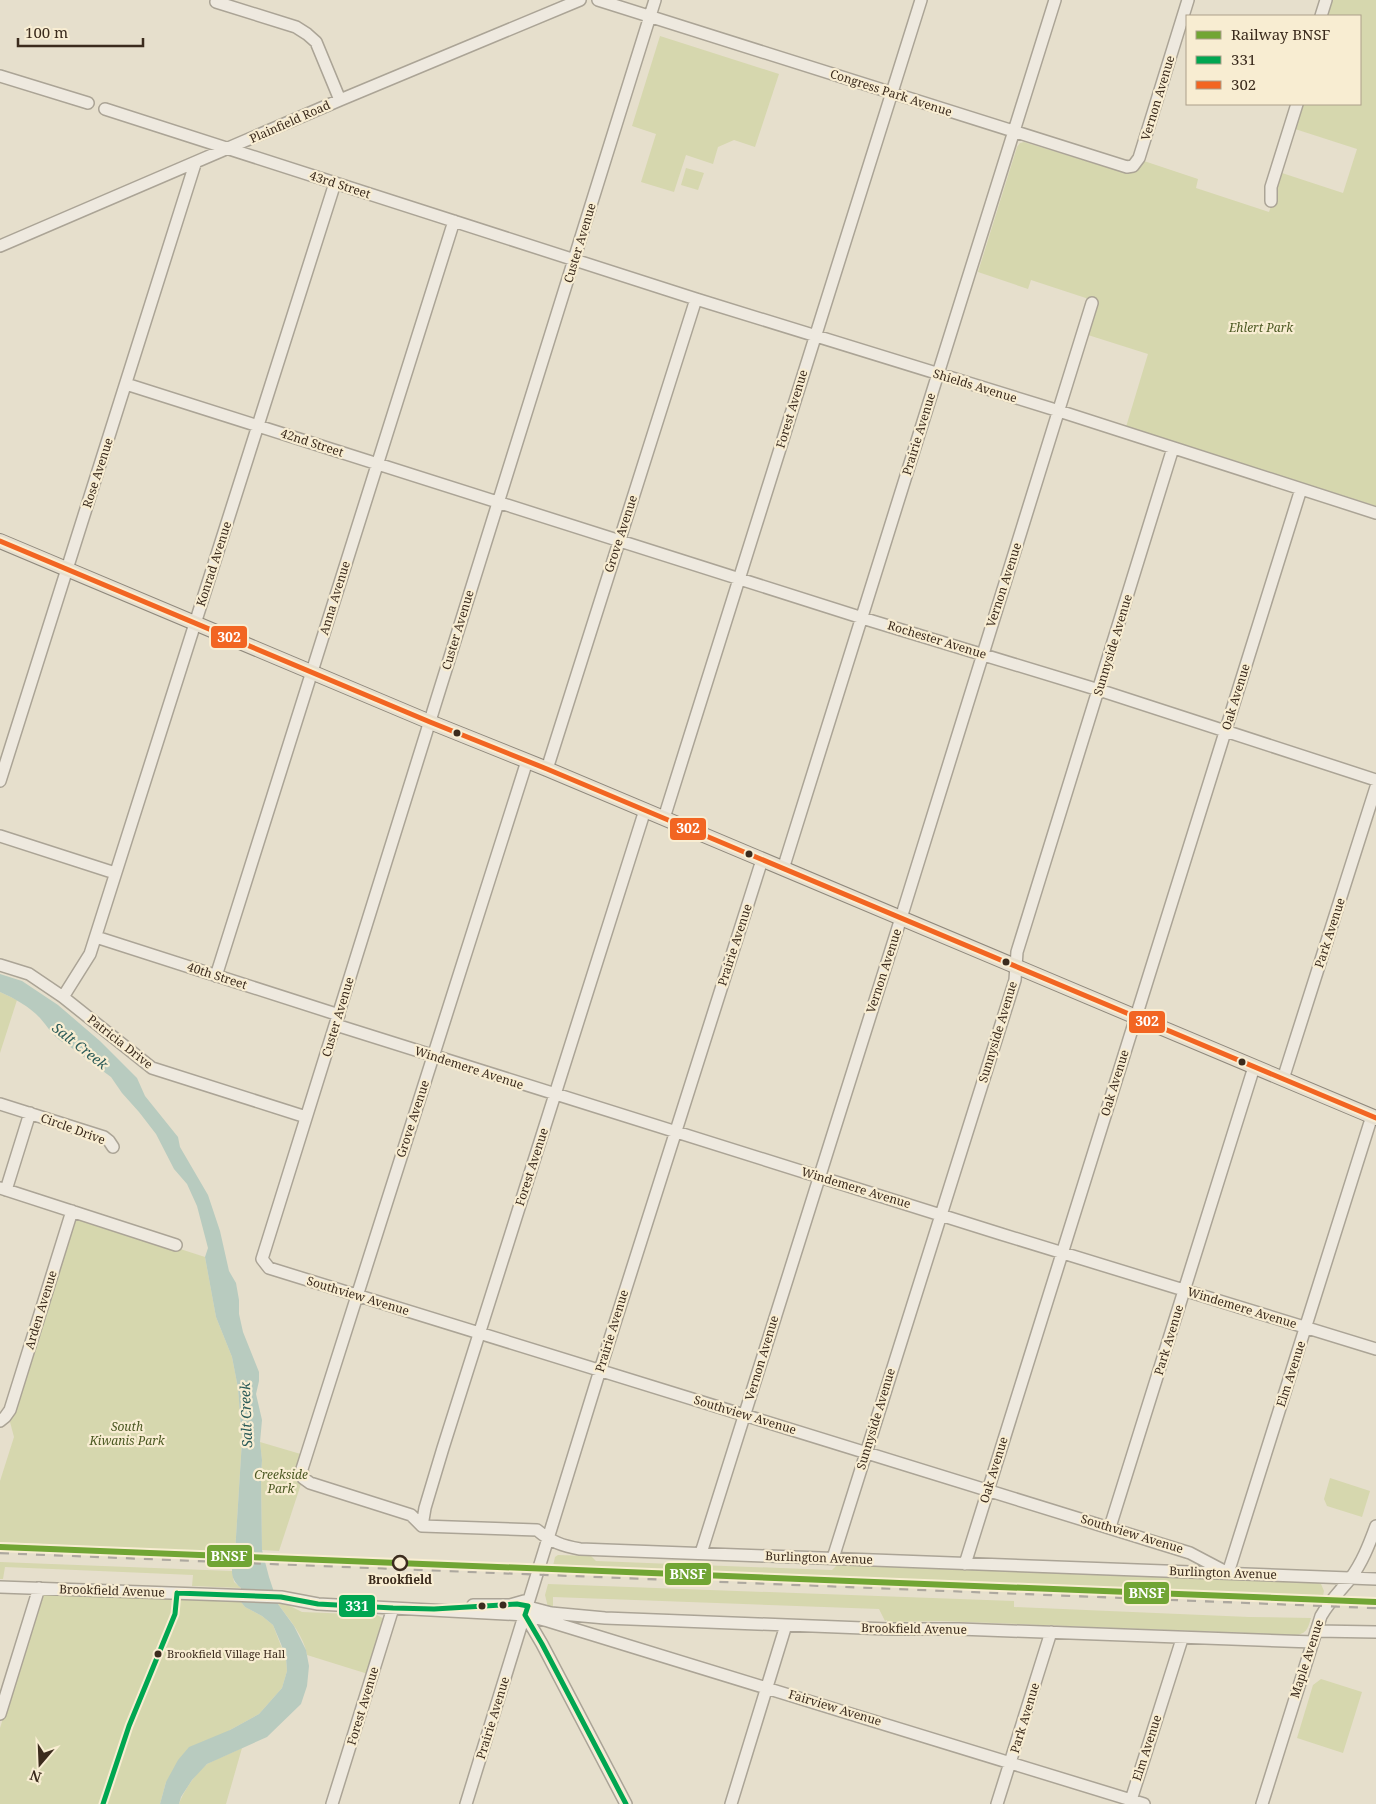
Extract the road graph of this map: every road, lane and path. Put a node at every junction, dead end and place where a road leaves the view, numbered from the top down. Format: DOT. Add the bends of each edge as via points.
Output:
graph roads {
  1 [pos="580,0"];
  2 [pos="598,0"];
  3 [pos="655,0"];
  4 [pos="921,0"];
  5 [pos="1055,0"];
  6 [pos="1188,0"];
  7 [pos="1326,0"];
  8 [pos="216,2"];
  9 [pos="1321,15"];
  10 [pos="650,17"];
  11 [pos="0,76"];
  12 [pos="892,93"];
  13 [pos="340,100"];
  14 [pos="88,104"];
  15 [pos="1297,105"];
  16 [pos="105,109"];
  17 [pos="1014,132"];
  18 [pos="230,149"];
  19 [pos="195,164"];
  20 [pos="1133,166"];
  21 [pos="335,183"];
  22 [pos="1271,201"];
  23 [pos="454,221"];
  24 [pos="0,246"];
  25 [pos="575,259"];
  26 [pos="696,299"];
  27 [pos="1092,303"];
  28 [pos="815,336"];
  29 [pos="938,374"];
  30 [pos="126,384"];
  31 [pos="1059,411"];
  32 [pos="258,426"];
  33 [pos="1174,448"];
  34 [pos="377,463"];
  35 [pos="1301,489"];
  36 [pos="498,502"];
  37 [pos="1376,512"];
  38 [pos="0,541"];
  39 [pos="618,541"];
  40 [pos="67,569"];
  41 [pos="740,578"];
  42 [pos="862,618"];
  43 [pos="195,623"];
  44 [pos="982,654"];
  45 [pos="312,672"];
  46 [pos="1099,690"];
  47 [pos="430,722"];
  48 [pos="1226,730"];
  49 [pos="527,761"];
  50 [pos="547,769"];
  51 [pos="1376,780"];
  52 [pos="0,781"];
  53 [pos="1376,787"];
  54 [pos="645,810"];
  55 [pos="664,818"];
  56 [pos="0,836"];
  57 [pos="762,860"];
  58 [pos="783,868"];
  59 [pos="115,873"];
  60 [pos="901,918"];
  61 [pos="96,938"];
  62 [pos="0,965"];
  63 [pos="1016,966"];
  64 [pos="216,976"];
  65 [pos="63,997"];
  66 [pos="1136,1017"];
  67 [pos="338,1020"];
  68 [pos="433,1056"];
  69 [pos="1254,1067"];
  70 [pos="1283,1079"];
  71 [pos="555,1095"];
  72 [pos="0,1104"];
  73 [pos="30,1113"];
  74 [pos="1374,1117"];
  75 [pos="306,1118"];
  76 [pos="675,1132"];
  77 [pos="113,1147"];
  78 [pos="819,1176"];
  79 [pos="3,1189"];
  80 [pos="72,1211"];
  81 [pos="940,1214"];
  82 [pos="176,1245"];
  83 [pos="1062,1252"];
  84 [pos="262,1260"];
  85 [pos="1184,1290"];
  86 [pos="357,1296"];
  87 [pos="1306,1328"];
  88 [pos="478,1334"];
  89 [pos="1376,1349"];
  90 [pos="600,1370"];
  91 [pos="744,1415"];
  92 [pos="0,1421"];
  93 [pos="866,1452"];
  94 [pos="988,1490"];
  95 [pos="422,1526"];
  96 [pos="1376,1526"];
  97 [pos="1110,1527"];
  98 [pos="548,1539"];
  99 [pos="701,1553"];
  100 [pos="833,1558"];
  101 [pos="964,1564"];
  102 [pos="1228,1573"];
  103 [pos="1350,1578"];
  104 [pos="1376,1579"];
  105 [pos="0,1587"];
  106 [pos="39,1588"];
  107 [pos="525,1606"];
  108 [pos="393,1608"];
  109 [pos="786,1625"];
  110 [pos="1316,1631"];
  111 [pos="1051,1632"];
  112 [pos="1376,1632"];
  113 [pos="1182,1639"];
  114 [pos="1313,1642"];
  115 [pos="767,1687"];
  116 [pos="0,1714"];
  117 [pos="1011,1763"];
  118 [pos="1131,1800"];
  119 [pos="332,1804"];
  120 [pos="466,1804"];
  121 [pos="626,1804"];
  122 [pos="731,1804"];
  123 [pos="997,1804"];
  124 [pos="1144,1804"];
  125 [pos="1262,1804"];
  1 -- 13 [label="street, Plainfield Road"];
  2 -- 10 [label="street, Congress Park Avenue"];
  3 -- 10 [label="street, Custer Avenue"];
  4 -- 12 [label="street, Forest Avenue"];
  5 -- 17 [label="street, Prairie Avenue"];
  6 -- 20 [label="street, Vernon Avenue" via="1139,158"];
  7 -- 9 [label="street"];
  8 -- 13 [label="street" via="296,27 307,34 316,42"];
  10 -- 12 [label="street, Congress Park Avenue"];
  10 -- 25 [label="street, Custer Avenue"];
  11 -- 14 [label="street"];
  12 -- 17 [label="street, Congress Park Avenue"];
  12 -- 28 [label="street, Forest Avenue"];
  13 -- 18 [label="street, Plainfield Road"];
  15 -- 22 [label="street" via="1271,187"];
  16 -- 18 [label="street, 43rd Street"];
  17 -- 20 [label="street, Congress Park Avenue" via="1121,166"];
  17 -- 29 [label="street, Prairie Avenue"];
  18 -- 19 [label="street, Plainfield Road"];
  18 -- 21 [label="street, 43rd Street"];
  19 -- 24 [label="street, Plainfield Road"];
  19 -- 30 [label="street, Rose Avenue"];
  21 -- 23 [label="street, 43rd Street"];
  21 -- 32 [label="street, Konrad Avenue"];
  23 -- 25 [label="street, 43rd Street"];
  23 -- 34 [label="street, Anna Avenue"];
  25 -- 26 [label="street, Shields Avenue"];
  25 -- 36 [label="street, Custer Avenue"];
  26 -- 28 [label="street, Shields Avenue"];
  26 -- 39 [label="street, Grove Avenue"];
  27 -- 31 [label="street, Vernon Avenue"];
  28 -- 29 [label="street, Shields Avenue"];
  28 -- 41 [label="street, Forest Avenue"];
  29 -- 31 [label="street, Shields Avenue"];
  29 -- 42 [label="street, Prairie Avenue"];
  30 -- 32 [label="street, 42nd Street"];
  30 -- 40 [label="street, Rose Avenue"];
  31 -- 33 [label="street, Shields Avenue"];
  31 -- 44 [label="street, Vernon Avenue"];
  32 -- 34 [label="street, 42nd Street"];
  32 -- 43 [label="street, Konrad Avenue"];
  33 -- 35 [label="street, Shields Avenue"];
  33 -- 46 [label="street, Sunnyside Avenue"];
  34 -- 36 [label="street, 42nd Street"];
  34 -- 45 [label="street, Anna Avenue"];
  35 -- 37 [label="street, Shields Avenue"];
  35 -- 48 [label="street, Oak Avenue"];
  36 -- 39 [label="street, Rochester Avenue"];
  36 -- 47 [label="street, Custer Avenue"];
  38 -- 40 [label="main road"];
  39 -- 41 [label="street, Rochester Avenue"];
  39 -- 50 [label="street, Grove Avenue"];
  40 -- 43 [label="main road"];
  40 -- 52 [label="street, Rose Avenue"];
  41 -- 42 [label="street, Rochester Avenue"];
  41 -- 55 [label="street, Forest Avenue"];
  42 -- 44 [label="street, Rochester Avenue"];
  42 -- 58 [label="street, Prairie Avenue"];
  43 -- 45 [label="main road"];
  43 -- 59 [label="street, Konrad Avenue"];
  44 -- 46 [label="street, Rochester Avenue"];
  44 -- 60 [label="street, Vernon Avenue"];
  45 -- 47 [label="main road"];
  45 -- 64 [label="street, Anna Avenue"];
  46 -- 48 [label="street, Rochester Avenue"];
  46 -- 63 [label="street, Sunnyside Avenue" via="1017,952"];
  47 -- 49 [label="main road"];
  47 -- 67 [label="street, Custer Avenue"];
  48 -- 51 [label="street, Rochester Avenue"];
  48 -- 66 [label="street, Oak Avenue"];
  49 -- 50 [label="main road"];
  49 -- 68 [label="street, Grove Avenue"];
  50 -- 54 [label="main road"];
  53 -- 70 [label="street, Park Avenue"];
  54 -- 55 [label="main road"];
  54 -- 71 [label="street, Forest Avenue"];
  55 -- 57 [label="main road"];
  56 -- 59 [label="street"];
  57 -- 58 [label="main road"];
  57 -- 76 [label="street, Prairie Avenue"];
  58 -- 60 [label="main road"];
  59 -- 61 [label="street, Konrad Avenue"];
  60 -- 63 [label="main road"];
  60 -- 78 [label="street, Vernon Avenue"];
  61 -- 64 [label="street, 40th Street"];
  61 -- 65 [label="street, Konrad Avenue" via="90,954"];
  62 -- 65 [label="street, Patricia Drive" via="29,974"];
  63 -- 66 [label="main road"];
  63 -- 81 [label="street, Sunnyside Avenue" via="1015,980"];
  64 -- 67 [label="street, 40th Street"];
  65 -- 75 [label="street, Patricia Drive" via="152,1068"];
  66 -- 69 [label="main road"];
  66 -- 83 [label="street, Oak Avenue"];
  67 -- 68 [label="street, Windemere Avenue"];
  67 -- 75 [label="street, Custer Avenue"];
  68 -- 71 [label="street, Windemere Avenue"];
  68 -- 86 [label="street, Grove Avenue"];
  69 -- 70 [label="main road"];
  69 -- 85 [label="street, Park Avenue"];
  70 -- 74 [label="main road"];
  71 -- 76 [label="street, Windemere Avenue"];
  71 -- 88 [label="street, Forest Avenue"];
  72 -- 73 [label="street, Circle Drive"];
  73 -- 77 [label="street, Circle Drive" via="104,1137"];
  73 -- 79 [label="street, Circle Drive"];
  74 -- 87 [label="street, Elm Avenue"];
  75 -- 84 [label="street, Custer Avenue"];
  76 -- 78 [label="street, Windemere Avenue"];
  76 -- 90 [label="street, Prairie Avenue"];
  78 -- 81 [label="street, Windemere Avenue"];
  78 -- 91 [label="street, Vernon Avenue"];
  79 -- 80 [label="street"];
  80 -- 82 [label="street"];
  80 -- 92 [label="street, Arden Avenue" via="10,1410"];
  81 -- 83 [label="street, Windemere Avenue"];
  81 -- 93 [label="street, Sunnyside Avenue"];
  83 -- 85 [label="street, Windemere Avenue"];
  83 -- 94 [label="street, Oak Avenue"];
  84 -- 86 [label="street, Southview Avenue" via="269,1268"];
  85 -- 87 [label="street, Windemere Avenue"];
  85 -- 97 [label="street, Park Avenue"];
  86 -- 88 [label="street, Southview Avenue"];
  86 -- 95 [label="street, Grove Avenue" via="302,1469 303,1478 411,1515"];
  87 -- 89 [label="street, Windemere Avenue"];
  87 -- 102 [label="street, Elm Avenue"];
  88 -- 90 [label="street, Southview Avenue"];
  88 -- 95 [label="street, Forest Avenue"];
  90 -- 91 [label="street, Southview Avenue"];
  90 -- 98 [label="street, Prairie Avenue"];
  91 -- 93 [label="street, Southview Avenue"];
  91 -- 99 [label="street, Vernon Avenue"];
  93 -- 94 [label="street, Southview Avenue"];
  93 -- 100 [label="street, Sunnyside Avenue"];
  94 -- 97 [label="street, Southview Avenue"];
  94 -- 101 [label="street, Oak Avenue"];
  95 -- 98 [label="street, Burlington Avenue" via="537,1530"];
  96 -- 103 [label="street, Maple Avenue" via="1366,1554"];
  97 -- 102 [label="street, Southview Avenue" via="1190,1552"];
  98 -- 99 [label="street, Burlington Avenue" via="580,1549"];
  98 -- 107 [label="street, Prairie Avenue"];
  99 -- 100 [label="street, Burlington Avenue"];
  100 -- 101 [label="street, Burlington Avenue"];
  101 -- 102 [label="street, Burlington Avenue"];
  102 -- 103 [label="street, Burlington Avenue"];
  103 -- 104 [label="street, Burlington Avenue"];
  103 -- 110 [label="street, Maple Avenue" via="1331,1600"];
  105 -- 106 [label="street, Brookfield Avenue"];
  106 -- 108 [label="street, Brookfield Avenue" via="281,1597 318,1604"];
  106 -- 116 [label="street"];
  107 -- 108 [label="street, Brookfield Avenue"];
  107 -- 109 [label="street, Brookfield Avenue" via="551,1614"];
  107 -- 115 [label="street, Fairview Avenue" via="548,1621"];
  107 -- 120 [label="street, Prairie Avenue"];
  107 -- 121 [label="street"];
  108 -- 119 [label="street, Forest Avenue"];
  109 -- 111 [label="street, Brookfield Avenue"];
  109 -- 115 [label="street"];
  110 -- 112 [label="street"];
  110 -- 114 [label="street, Maple Avenue"];
  111 -- 113 [label="street, Brookfield Avenue"];
  111 -- 117 [label="street, Park Avenue"];
  113 -- 114 [label="street, Brookfield Avenue"];
  113 -- 118 [label="street, Elm Avenue"];
  114 -- 125 [label="street, Maple Avenue"];
  115 -- 117 [label="street, Fairview Avenue"];
  115 -- 122 [label="street"];
  117 -- 118 [label="street, Fairview Avenue"];
  117 -- 123 [label="street, Park Avenue"];
  118 -- 124 [label="street, Fairview Avenue"];
}
